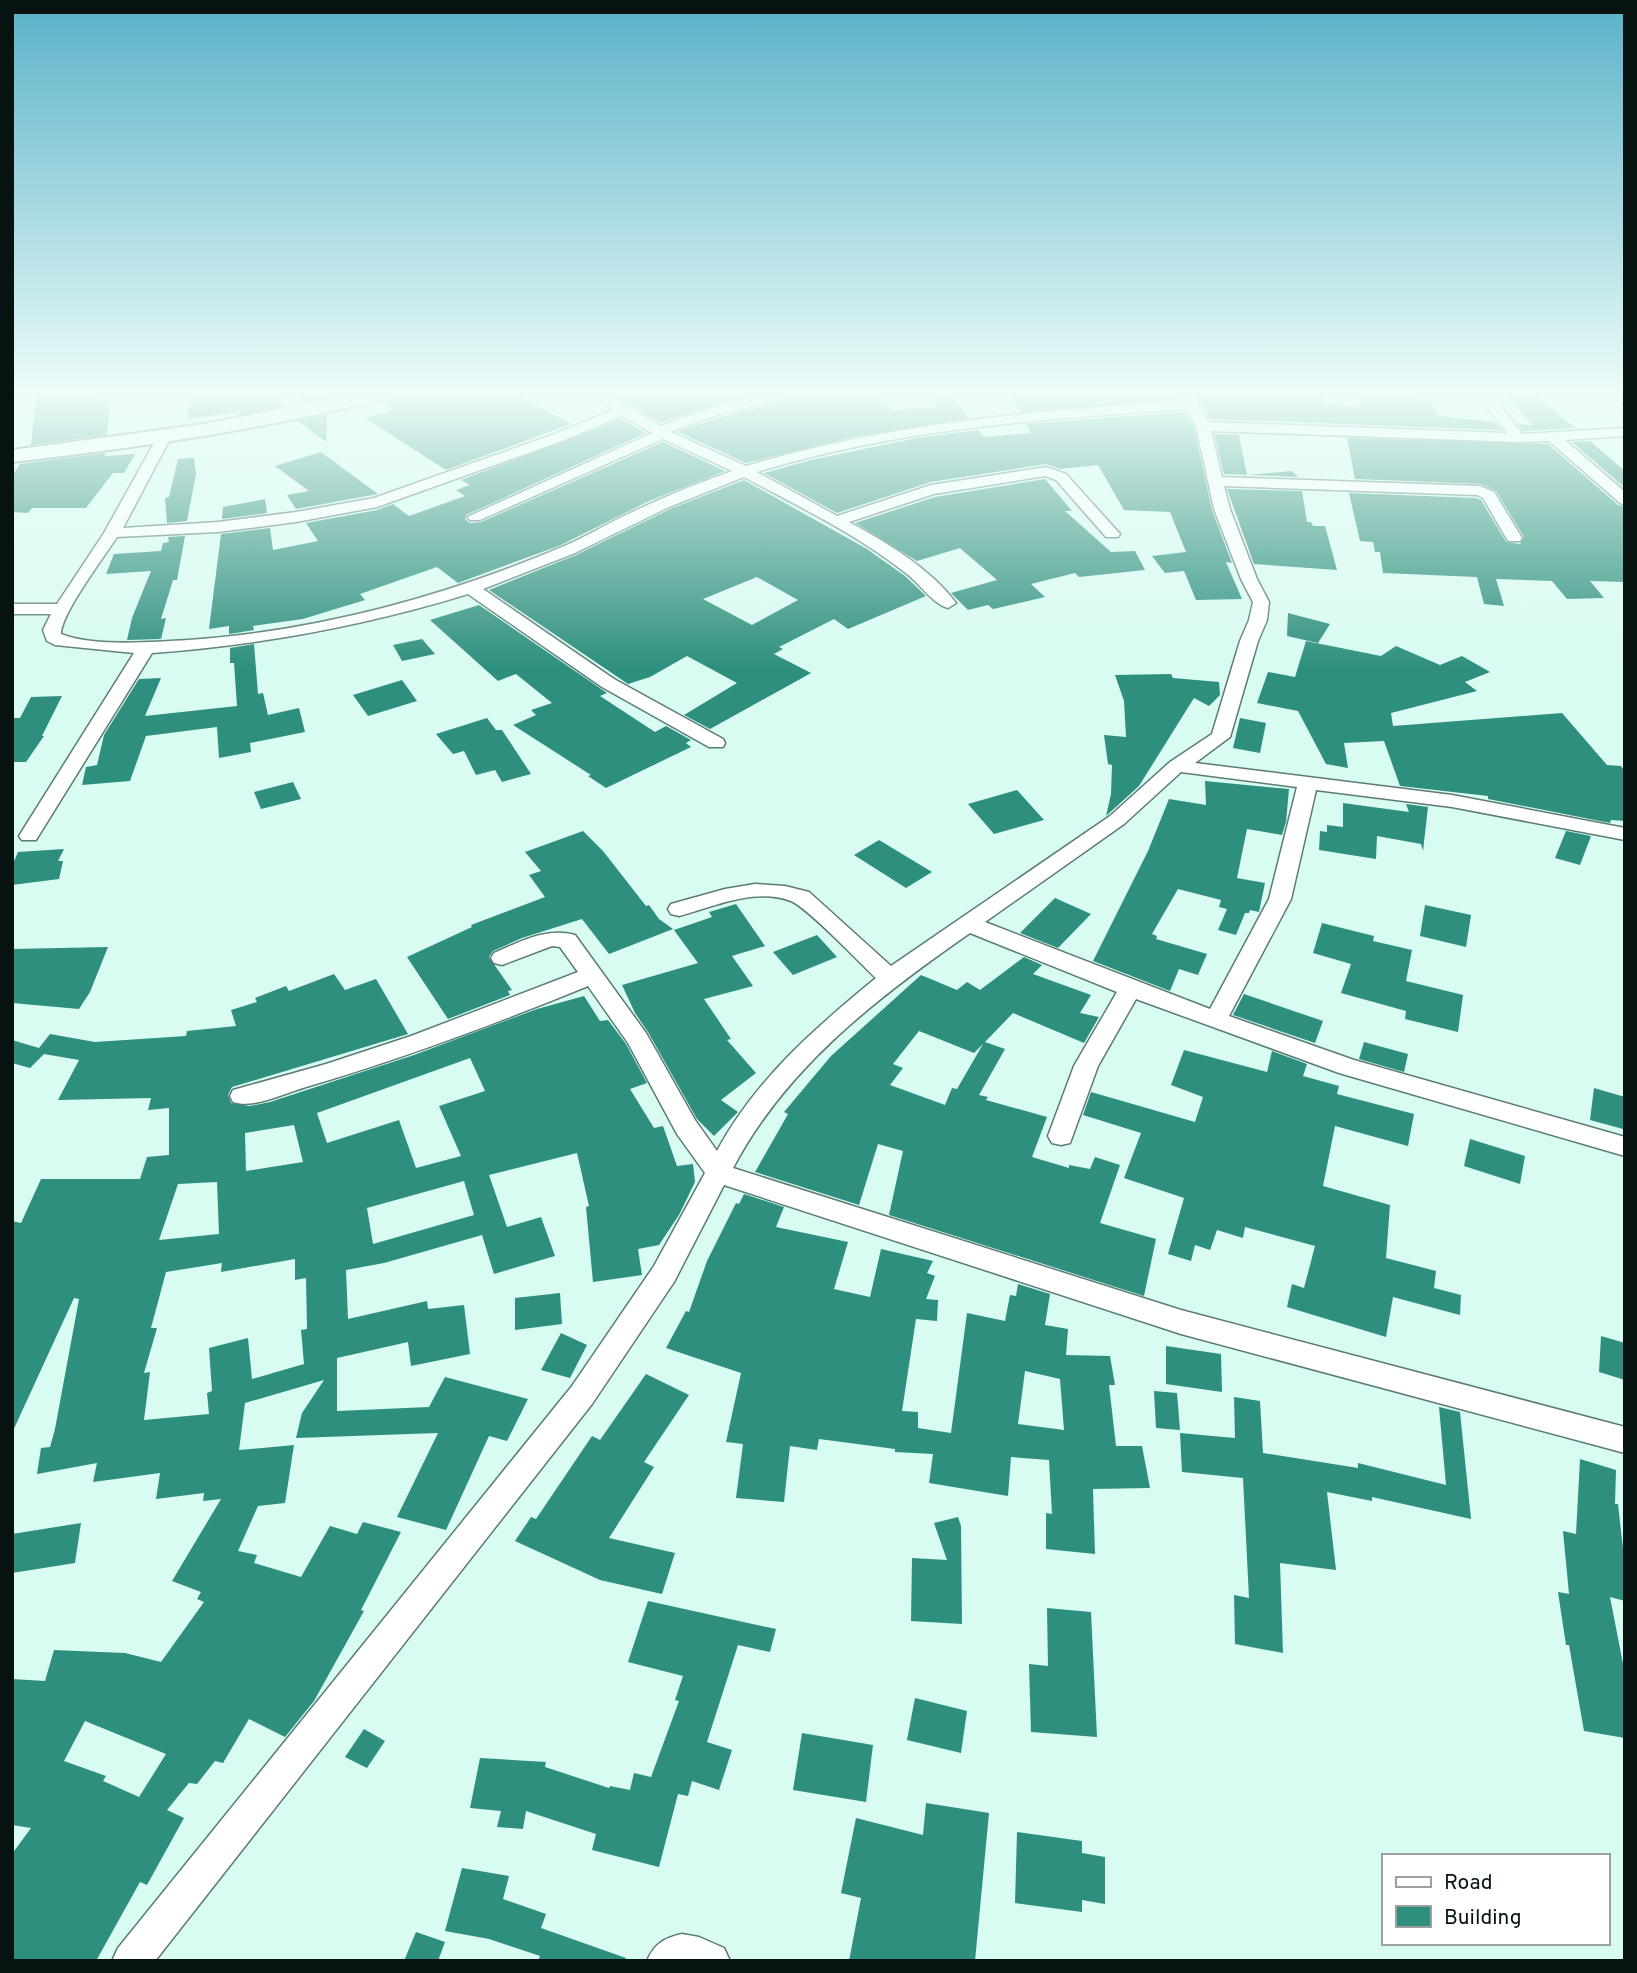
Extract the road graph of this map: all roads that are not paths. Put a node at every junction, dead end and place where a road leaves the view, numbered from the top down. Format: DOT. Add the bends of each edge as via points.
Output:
graph roads {
  1 [pos="139,483"];
  2 [pos="430,483"];
  3 [pos="550,483"];
  4 [pos="715,483"];
  5 [pos="767,483"];
  6 [pos="973,483"];
  7 [pos="1067,483"];
  8 [pos="1215,483"];
  9 [pos="1305,483"];
  10 [pos="1605,483"];
  11 [pos="1625,500"];
  12 [pos="475,517"];
  13 [pos="837,521"];
  14 [pos="112,533"];
  15 [pos="1112,534"];
  16 [pos="1514,538"];
  17 [pos="472,589"];
  18 [pos="948,603"];
  19 [pos="12,609"];
  20 [pos="62,609"];
  21 [pos="146,648"];
  22 [pos="716,743"];
  23 [pos="1177,765"];
  24 [pos="1308,783"];
  25 [pos="1625,834"];
  26 [pos="29,836"];
  27 [pos="679,909"];
  28 [pos="969,924"];
  29 [pos="502,958"];
  30 [pos="593,975"];
  31 [pos="890,978"];
  32 [pos="1130,989"];
  33 [pos="1216,1019"];
  34 [pos="242,1096"];
  35 [pos="1061,1136"];
  36 [pos="1625,1147"];
  37 [pos="720,1174"];
  38 [pos="1625,1440"];
  39 [pos="131,1961"];
  40 [pos="666,1961"];
  41 [pos="711,1961"];
  1 -- 14 [label="street"];
  2 -- 14 [label="street" via="377,502 296,517"];
  3 -- 12 [label="street"];
  4 -- 17 [label="street"];
  5 -- 13 [label="street"];
  6 -- 13 [label="street" via="931,490"];
  7 -- 15 [label="street"];
  8 -- 23 [label="street" via="1261,602 1221,737"];
  9 -- 16 [label="street" via="1480,491 1489,495"];
  10 -- 11 [label="street"];
  13 -- 18 [label="street" via="919,574"];
  14 -- 20 [label="street"];
  17 -- 21 [label="street" via="354,621"];
  17 -- 22 [label="street" via="608,684"];
  19 -- 20 [label="street"];
  20 -- 21 [label="street" via="52,630 53,637 61,641"];
  21 -- 26 [label="street"];
  23 -- 24 [label="street"];
  23 -- 28 [label="street" via="1116,820"];
  24 -- 25 [label="street" via="1452,801"];
  24 -- 33 [label="street" via="1280,899"];
  27 -- 31 [label="street" via="752,890 801,897"];
  28 -- 31 [label="street"];
  28 -- 32 [label="street"];
  29 -- 30 [label="street" via="558,938 570,943"];
  30 -- 34 [label="street" via="480,1021 306,1080"];
  30 -- 37 [label="street" via="638,1039 686,1128"];
  31 -- 37 [label="street" via="825,1032 771,1090 739,1133"];
  32 -- 33 [label="street"];
  32 -- 35 [label="street" via="1086,1066"];
  33 -- 36 [label="street" via="1347,1066"];
  37 -- 38 [label="street" via="1181,1322"];
  37 -- 39 [label="street" via="664,1274 582,1395"];
  40 -- 41 [label="street" via="672,1955 694,1952"];
}
